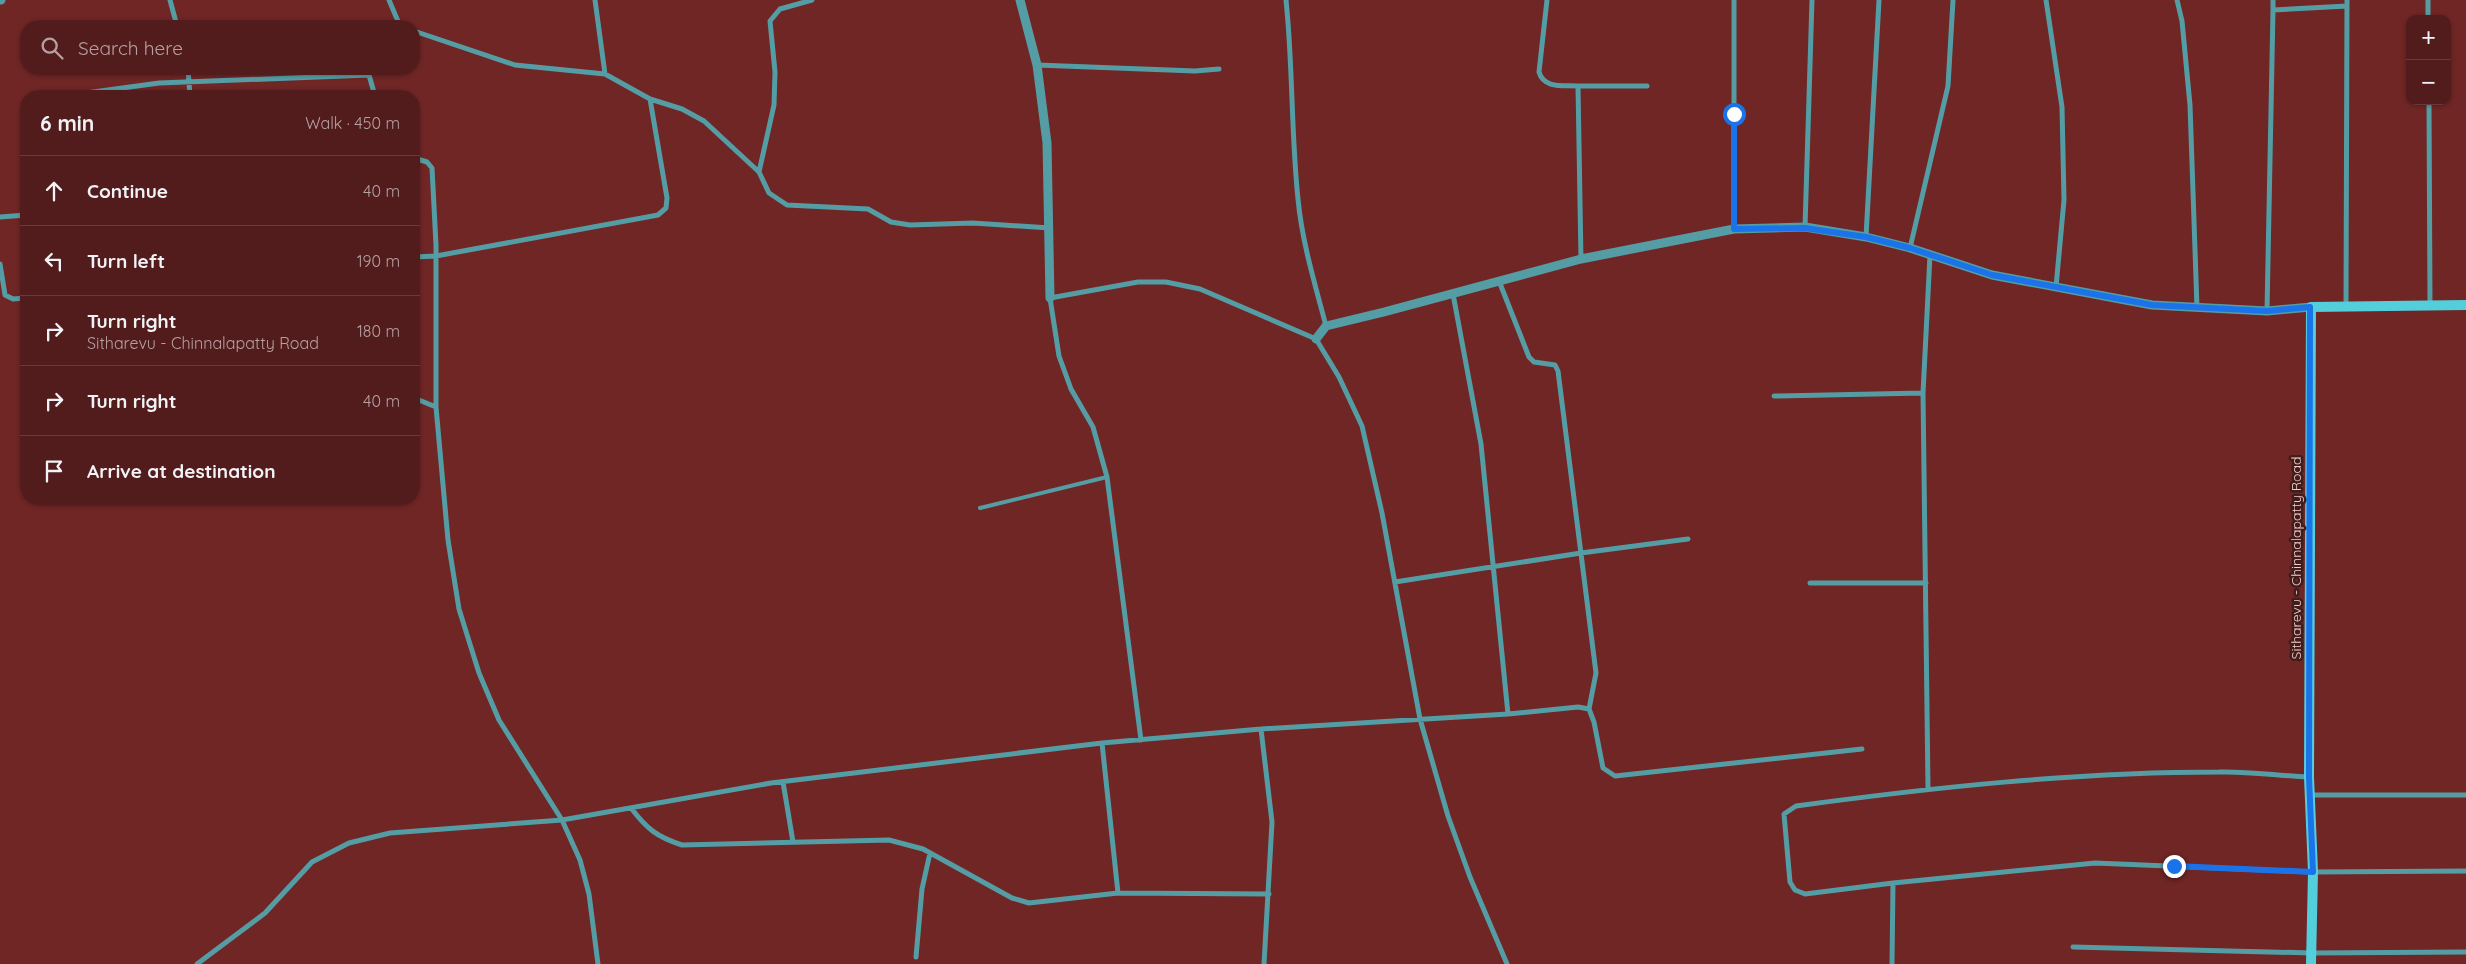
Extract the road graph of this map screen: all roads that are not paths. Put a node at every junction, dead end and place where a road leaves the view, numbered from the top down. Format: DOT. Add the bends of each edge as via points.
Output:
graph roads {
  1 [pos="170,0"];
  2 [pos="389,0"];
  3 [pos="595,0"];
  4 [pos="812,0"];
  5 [pos="1020,0"];
  6 [pos="1286,0"];
  7 [pos="1547,0"];
  8 [pos="1734,0"];
  9 [pos="1812,0"];
  10 [pos="1879,0"];
  11 [pos="1953,0"];
  12 [pos="2046,0"];
  13 [pos="2177,0"];
  14 [pos="2273,0"];
  15 [pos="2428,0"];
  16 [pos="2347,3"];
  17 [pos="2273,10"];
  18 [pos="2428,15"];
  19 [pos="175,20"];
  20 [pos="397,20"];
  21 [pos="420,33"];
  22 [pos="1037,65"];
  23 [pos="1219,69"];
  24 [pos="606,74"];
  25 [pos="189,75"];
  26 [pos="369,75"];
  27 [pos="190,83"];
  28 [pos="1578,86"];
  29 [pos="1647,86"];
  30 [pos="108,90"];
  31 [pos="190,90"];
  32 [pos="373,90"];
  33 [pos="650,99"];
  34 [pos="2428,105"];
  35 [pos="420,160"];
  36 [pos="759,172"];
  37 [pos="20,215"];
  38 [pos="0,217"];
  39 [pos="1050,228"];
  40 [pos="1805,228"];
  41 [pos="1734,229"];
  42 [pos="1866,237"];
  43 [pos="1910,248"];
  44 [pos="1930,255"];
  45 [pos="436,256"];
  46 [pos="420,257"];
  47 [pos="1581,259"];
  48 [pos="0,264"];
  49 [pos="1499,281"];
  50 [pos="2056,288"];
  51 [pos="1453,294"];
  52 [pos="20,298"];
  53 [pos="1050,298"];
  54 [pos="2430,305"];
  55 [pos="2466,305"];
  56 [pos="2310,307"];
  57 [pos="2346,307"];
  58 [pos="2197,309"];
  59 [pos="2267,311"];
  60 [pos="1326,326"];
  61 [pos="1316,339"];
  62 [pos="1923,393"];
  63 [pos="1774,396"];
  64 [pos="420,400"];
  65 [pos="436,407"];
  66 [pos="1107,477"];
  67 [pos="980,508"];
  68 [pos="1688,539"];
  69 [pos="1582,553"];
  70 [pos="1494,567"];
  71 [pos="1395,582"];
  72 [pos="1926,583"];
  73 [pos="1810,584"];
  74 [pos="1589,709"];
  75 [pos="1508,714"];
  76 [pos="1420,719"];
  77 [pos="1261,729"];
  78 [pos="1141,740"];
  79 [pos="1102,743"];
  80 [pos="1862,749"];
  81 [pos="2309,777"];
  82 [pos="783,782"];
  83 [pos="1928,788"];
  84 [pos="2310,795"];
  85 [pos="2466,795"];
  86 [pos="631,808"];
  87 [pos="562,820"];
  88 [pos="793,842"];
  89 [pos="930,853"];
  90 [pos="2466,871"];
  91 [pos="2313,872"];
  92 [pos="1893,883"];
  93 [pos="1118,893"];
  94 [pos="1269,894"];
  95 [pos="2073,947"];
  96 [pos="2466,952"];
  97 [pos="2312,953"];
  98 [pos="916,957"];
  99 [pos="197,964"];
  100 [pos="598,964"];
  101 [pos="1264,964"];
  102 [pos="1508,964"];
  103 [pos="1892,964"];
  104 [pos="2311,964"];
  1 -- 19 [label="street"];
  2 -- 20 [label="street"];
  3 -- 24 [label="street"];
  4 -- 36 [label="street" via="780,9 770,21 775,72 774,105"];
  5 -- 22 [label="street"];
  6 -- 60 [label="street" via="1298,199 1307,255"];
  7 -- 28 [label="street" via="1539,72 1541,79 1548,84"];
  8 -- 41 [label="street"];
  9 -- 40 [label="street"];
  10 -- 42 [label="street"];
  11 -- 43 [label="street" via="1948,86"];
  12 -- 50 [label="street" via="2062,107 2064,200"];
  13 -- 58 [label="street" via="2190,105"];
  14 -- 17 [label="street"];
  15 -- 18 [label="street"];
  16 -- 17 [label="street"];
  16 -- 57 [label="street"];
  17 -- 59 [label="street"];
  21 -- 24 [label="street" via="515,65"];
  22 -- 23 [label="street"];
  22 -- 39 [label="street" via="1047,143"];
  24 -- 33 [label="street"];
  25 -- 27 [label="street"];
  26 -- 27 [label="street"];
  26 -- 32 [label="street"];
  27 -- 30 [label="street" via="159,83"];
  27 -- 31 [label="street"];
  28 -- 29 [label="street"];
  28 -- 47 [label="street"];
  33 -- 36 [label="street" via="682,109 704,121"];
  33 -- 45 [label="street" via="667,198 666,208 658,215"];
  34 -- 54 [label="street"];
  35 -- 45 [label="street" via="432,168"];
  36 -- 39 [label="street" via="769,193 787,205 868,209 891,222 910,225 973,223"];
  37 -- 38 [label="street"];
  39 -- 53 [label="street"];
  40 -- 41 [label="street"];
  40 -- 42 [label="street"];
  41 -- 47 [label="street"];
  42 -- 43 [label="street"];
  43 -- 44 [label="street"];
  44 -- 50 [label="street" via="1992,275"];
  44 -- 62 [label="street"];
  45 -- 46 [label="street"];
  45 -- 65 [label="street"];
  47 -- 49 [label="street"];
  48 -- 52 [label="street" via="5,295"];
  49 -- 51 [label="street"];
  49 -- 69 [label="street" via="1529,357 1534,362 1555,364 1558,371"];
  50 -- 58 [label="street" via="2152,305"];
  51 -- 60 [label="street"];
  51 -- 70 [label="street" via="1481,444"];
  53 -- 61 [label="street" via="1138,282 1166,282 1200,289"];
  53 -- 66 [label="street" via="1059,356 1071,390 1093,427"];
  54 -- 55 [label="main road"];
  54 -- 57 [label="main road"];
  56 -- 57 [label="main road"];
  56 -- 59 [label="street"];
  56 -- 81 [label="main road, Sitharevu - Chinnalapatty Road"];
  58 -- 59 [label="street"];
  60 -- 61 [label="street"];
  61 -- 71 [label="street" via="1339,377 1362,426"];
  62 -- 63 [label="street"];
  62 -- 72 [label="street"];
  64 -- 65 [label="street"];
  65 -- 87 [label="street" via="448,540 460,609 479,673 499,720"];
  66 -- 67 [label="lane"];
  66 -- 78 [label="street"];
  68 -- 69 [label="street"];
  69 -- 70 [label="street"];
  69 -- 74 [label="street" via="1596,674"];
  70 -- 71 [label="street"];
  70 -- 75 [label="street"];
  71 -- 76 [label="street"];
  72 -- 73 [label="street"];
  72 -- 83 [label="street"];
  74 -- 75 [label="street" via="1578,707"];
  74 -- 80 [label="street" via="1603,768 1615,776"];
  75 -- 76 [label="street"];
  76 -- 77 [label="street"];
  76 -- 102 [label="street" via="1470,878"];
  77 -- 78 [label="street"];
  77 -- 94 [label="street" via="1272,822"];
  78 -- 79 [label="street"];
  79 -- 82 [label="street"];
  79 -- 93 [label="street"];
  81 -- 83 [label="street" via="2211,772 2127,774"];
  81 -- 84 [label="main road, Sitharevu - Chinnalapatty Road"];
  82 -- 86 [label="street"];
  82 -- 88 [label="street"];
  83 -- 92 [label="street" via="1796,806 1784,814 1790,882 1796,890 1805,894"];
  84 -- 85 [label="street"];
  84 -- 91 [label="main road, Sitharevu - Chinnalapatty Road"];
  86 -- 87 [label="street"];
  86 -- 88 [label="street" via="644,825 662,839 682,845"];
  87 -- 99 [label="street" via="390,833 357,841 312,862 265,913"];
  87 -- 100 [label="street" via="585,877"];
  88 -- 89 [label="street" via="889,840"];
  89 -- 93 [label="street" via="1012,898 1029,903"];
  89 -- 98 [label="street" via="922,890"];
  90 -- 91 [label="street"];
  91 -- 92 [label="street" via="2095,863"];
  91 -- 97 [label="main road, Sitharevu - Chinnalapatty Road"];
  92 -- 103 [label="street"];
  93 -- 94 [label="street"];
  94 -- 101 [label="street"];
  95 -- 97 [label="street"];
  96 -- 97 [label="street"];
  97 -- 104 [label="main road, Sitharevu - Chinnalapatty Road"];
}
